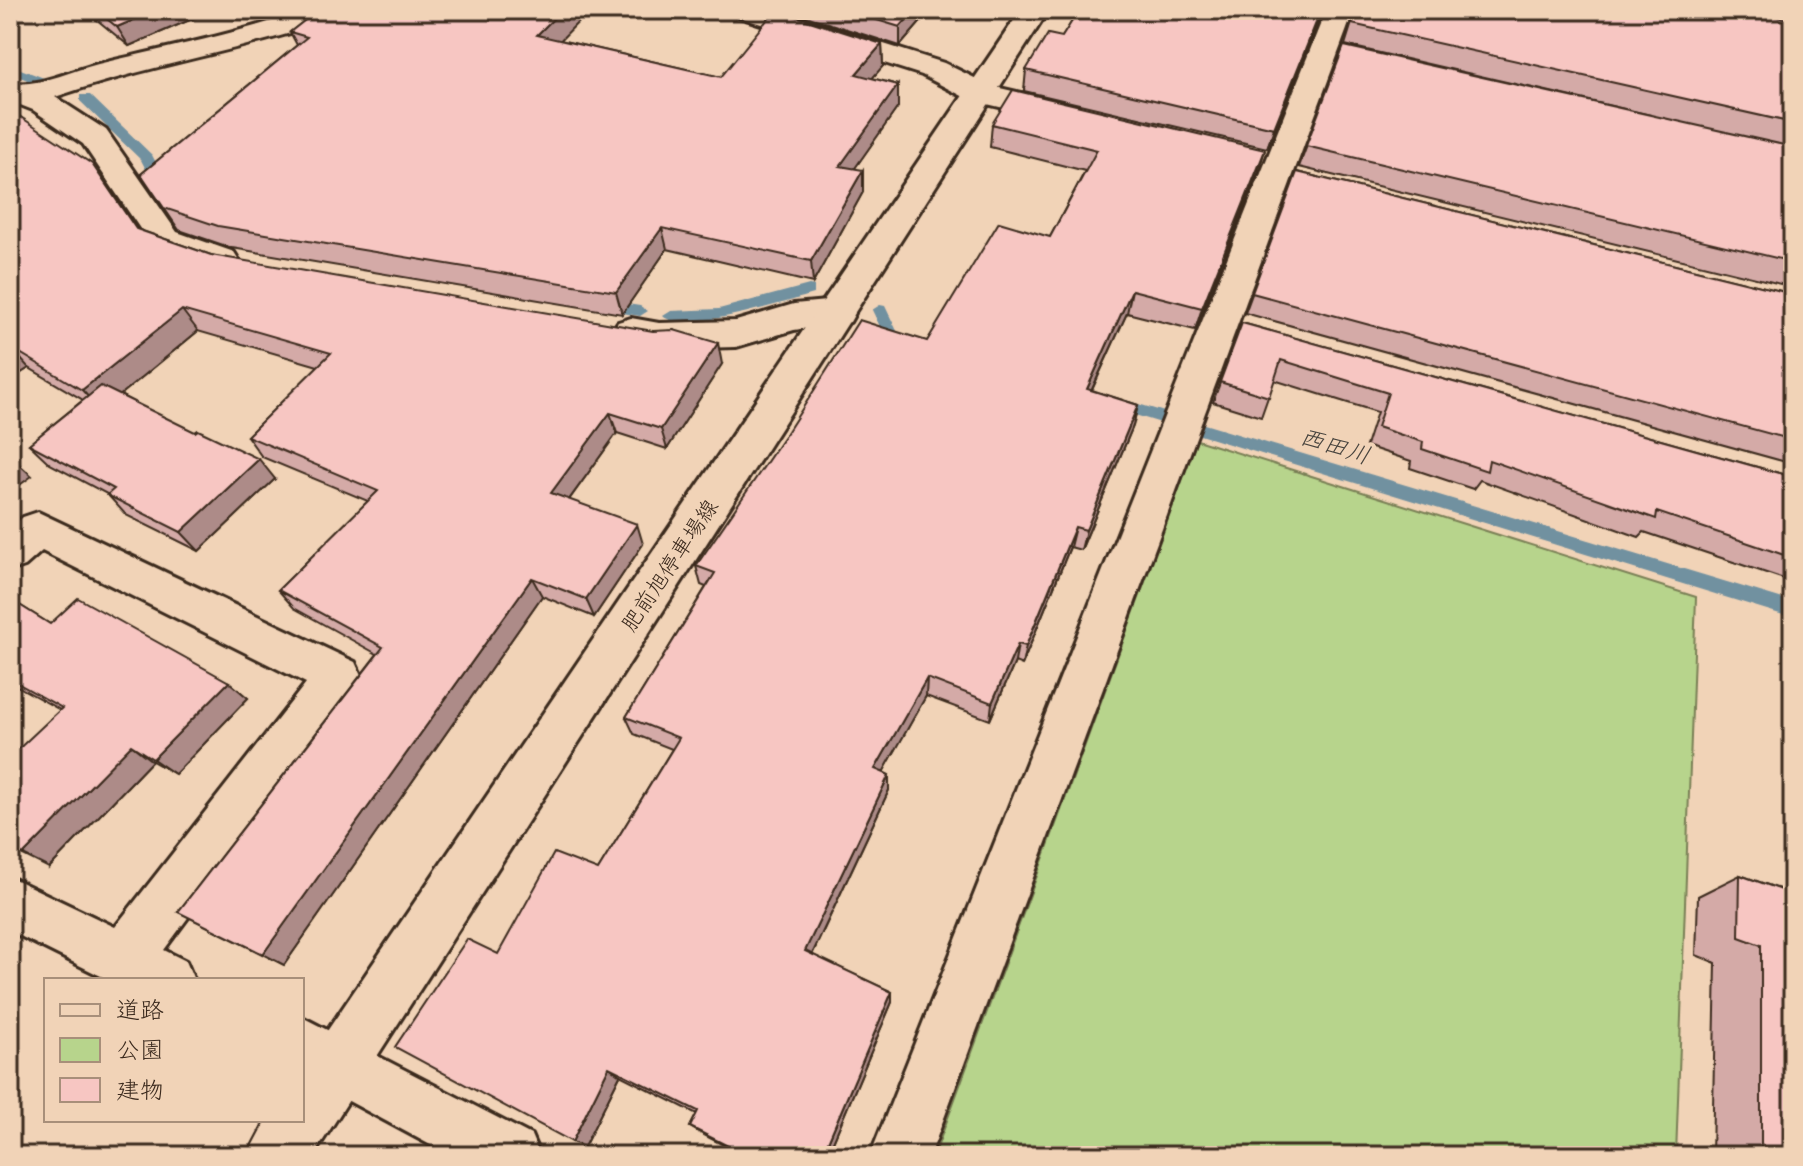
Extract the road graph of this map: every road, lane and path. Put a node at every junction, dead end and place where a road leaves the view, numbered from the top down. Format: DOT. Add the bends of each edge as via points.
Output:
graph roads {
  1 [pos="333,10"];
  2 [pos="746,10"];
  3 [pos="1035,10"];
  4 [pos="1340,10"];
  5 [pos="20,93"];
  6 [pos="981,93"];
  7 [pos="1101,122"];
  8 [pos="255,266"];
  9 [pos="837,313"];
  10 [pos="596,325"];
  11 [pos="10,553"];
  12 [pos="10,903"];
  13 [pos="146,970"];
  14 [pos="320,1054"];
  15 [pos="304,1113"];
  16 [pos="301,1122"];
  17 [pos="278,1156"];
  18 [pos="510,1156"];
  19 [pos="900,1156"];
  1 -- 5 [label="street" via="261,35"];
  2 -- 6 [label="street" via="933,69"];
  3 -- 6 [label="street, 肥前旭停車場線"];
  4 -- 19 [label="street" via="1339,56 1279,170 1235,326 1182,422"];
  5 -- 8 [label="street" via="95,137 165,240 226,262"];
  6 -- 7 [label="street"];
  6 -- 9 [label="street, 肥前旭停車場線"];
  9 -- 10 [label="street" via="794,317 736,334 659,336"];
  9 -- 14 [label="street, 肥前旭停車場線"];
  11 -- 13 [label="street" via="38,529 339,677"];
  12 -- 13 [label="street"];
  14 -- 15 [label="street, 肥前旭停車場線"];
  14 -- 18 [label="street"];
  16 -- 17 [label="street, 肥前旭停車場線"];
}
